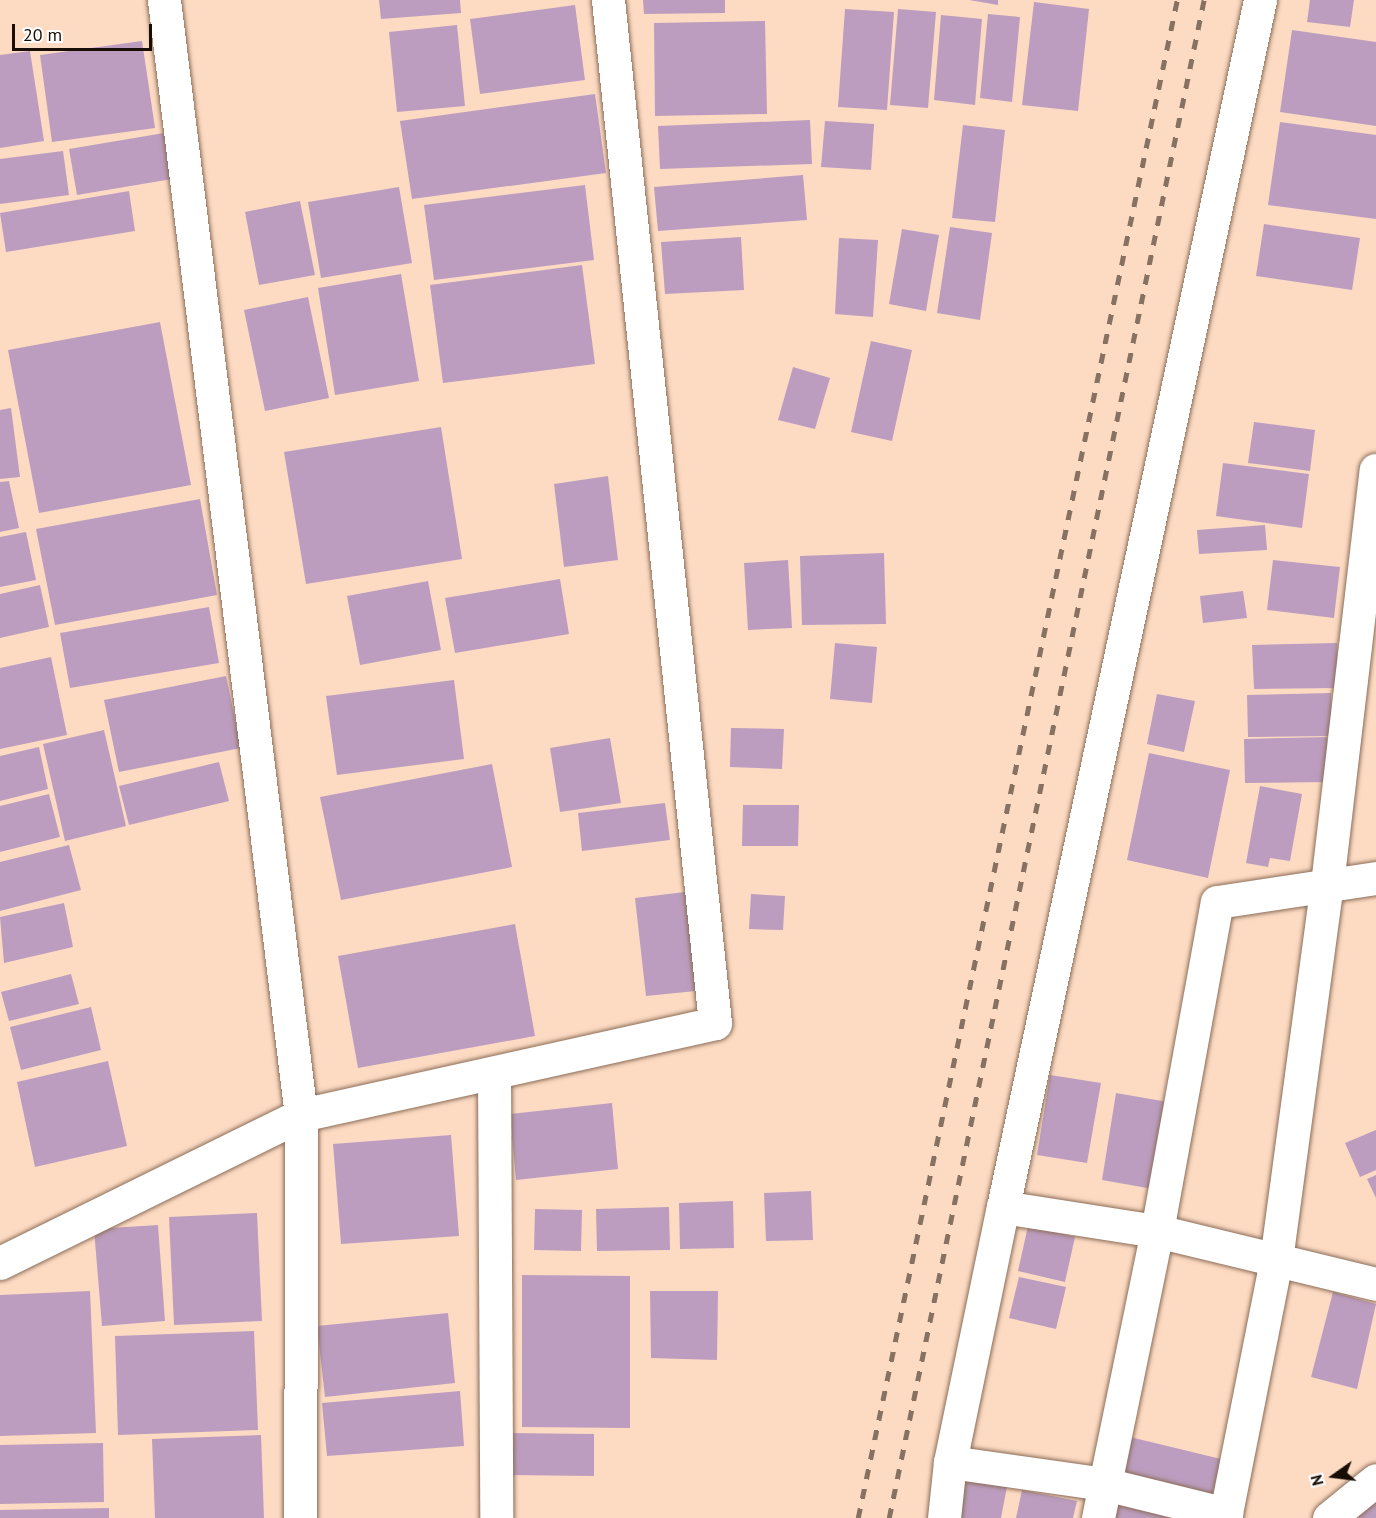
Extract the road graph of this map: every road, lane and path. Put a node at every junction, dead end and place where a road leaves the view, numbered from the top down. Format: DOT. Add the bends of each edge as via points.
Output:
graph roads {
  1 [pos="164,0"];
  2 [pos="608,0"];
  3 [pos="1260,0"];
  4 [pos="1376,471"];
  5 [pos="1376,878"];
  6 [pos="1327,884"];
  7 [pos="494,1073"];
  8 [pos="302,1115"];
  9 [pos="1003,1207"];
  10 [pos="1157,1231"];
  11 [pos="1276,1260"];
  12 [pos="0,1263"];
  13 [pos="1376,1284"];
  14 [pos="950,1462"];
  15 [pos="1376,1479"];
  16 [pos="1105,1484"];
  17 [pos="1226,1516"];
  18 [pos="300,1518"];
  19 [pos="496,1518"];
  20 [pos="944,1518"];
  21 [pos="1098,1518"];
  22 [pos="1329,1518"];
  1 -- 8 [label="street"];
  2 -- 7 [label="street" via="716,1023"];
  3 -- 9 [label="street"];
  4 -- 6 [label="street"];
  5 -- 6 [label="street"];
  6 -- 10 [label="street" via="1217,902"];
  6 -- 11 [label="street"];
  7 -- 8 [label="street"];
  7 -- 19 [label="street"];
  8 -- 12 [label="street"];
  8 -- 18 [label="street"];
  9 -- 10 [label="street"];
  9 -- 14 [label="street"];
  10 -- 11 [label="street"];
  10 -- 16 [label="street"];
  11 -- 13 [label="street"];
  11 -- 17 [label="street"];
  14 -- 16 [label="street"];
  14 -- 20 [label="street"];
  15 -- 22 [label="street"];
  16 -- 17 [label="street"];
  16 -- 21 [label="street"];
}
